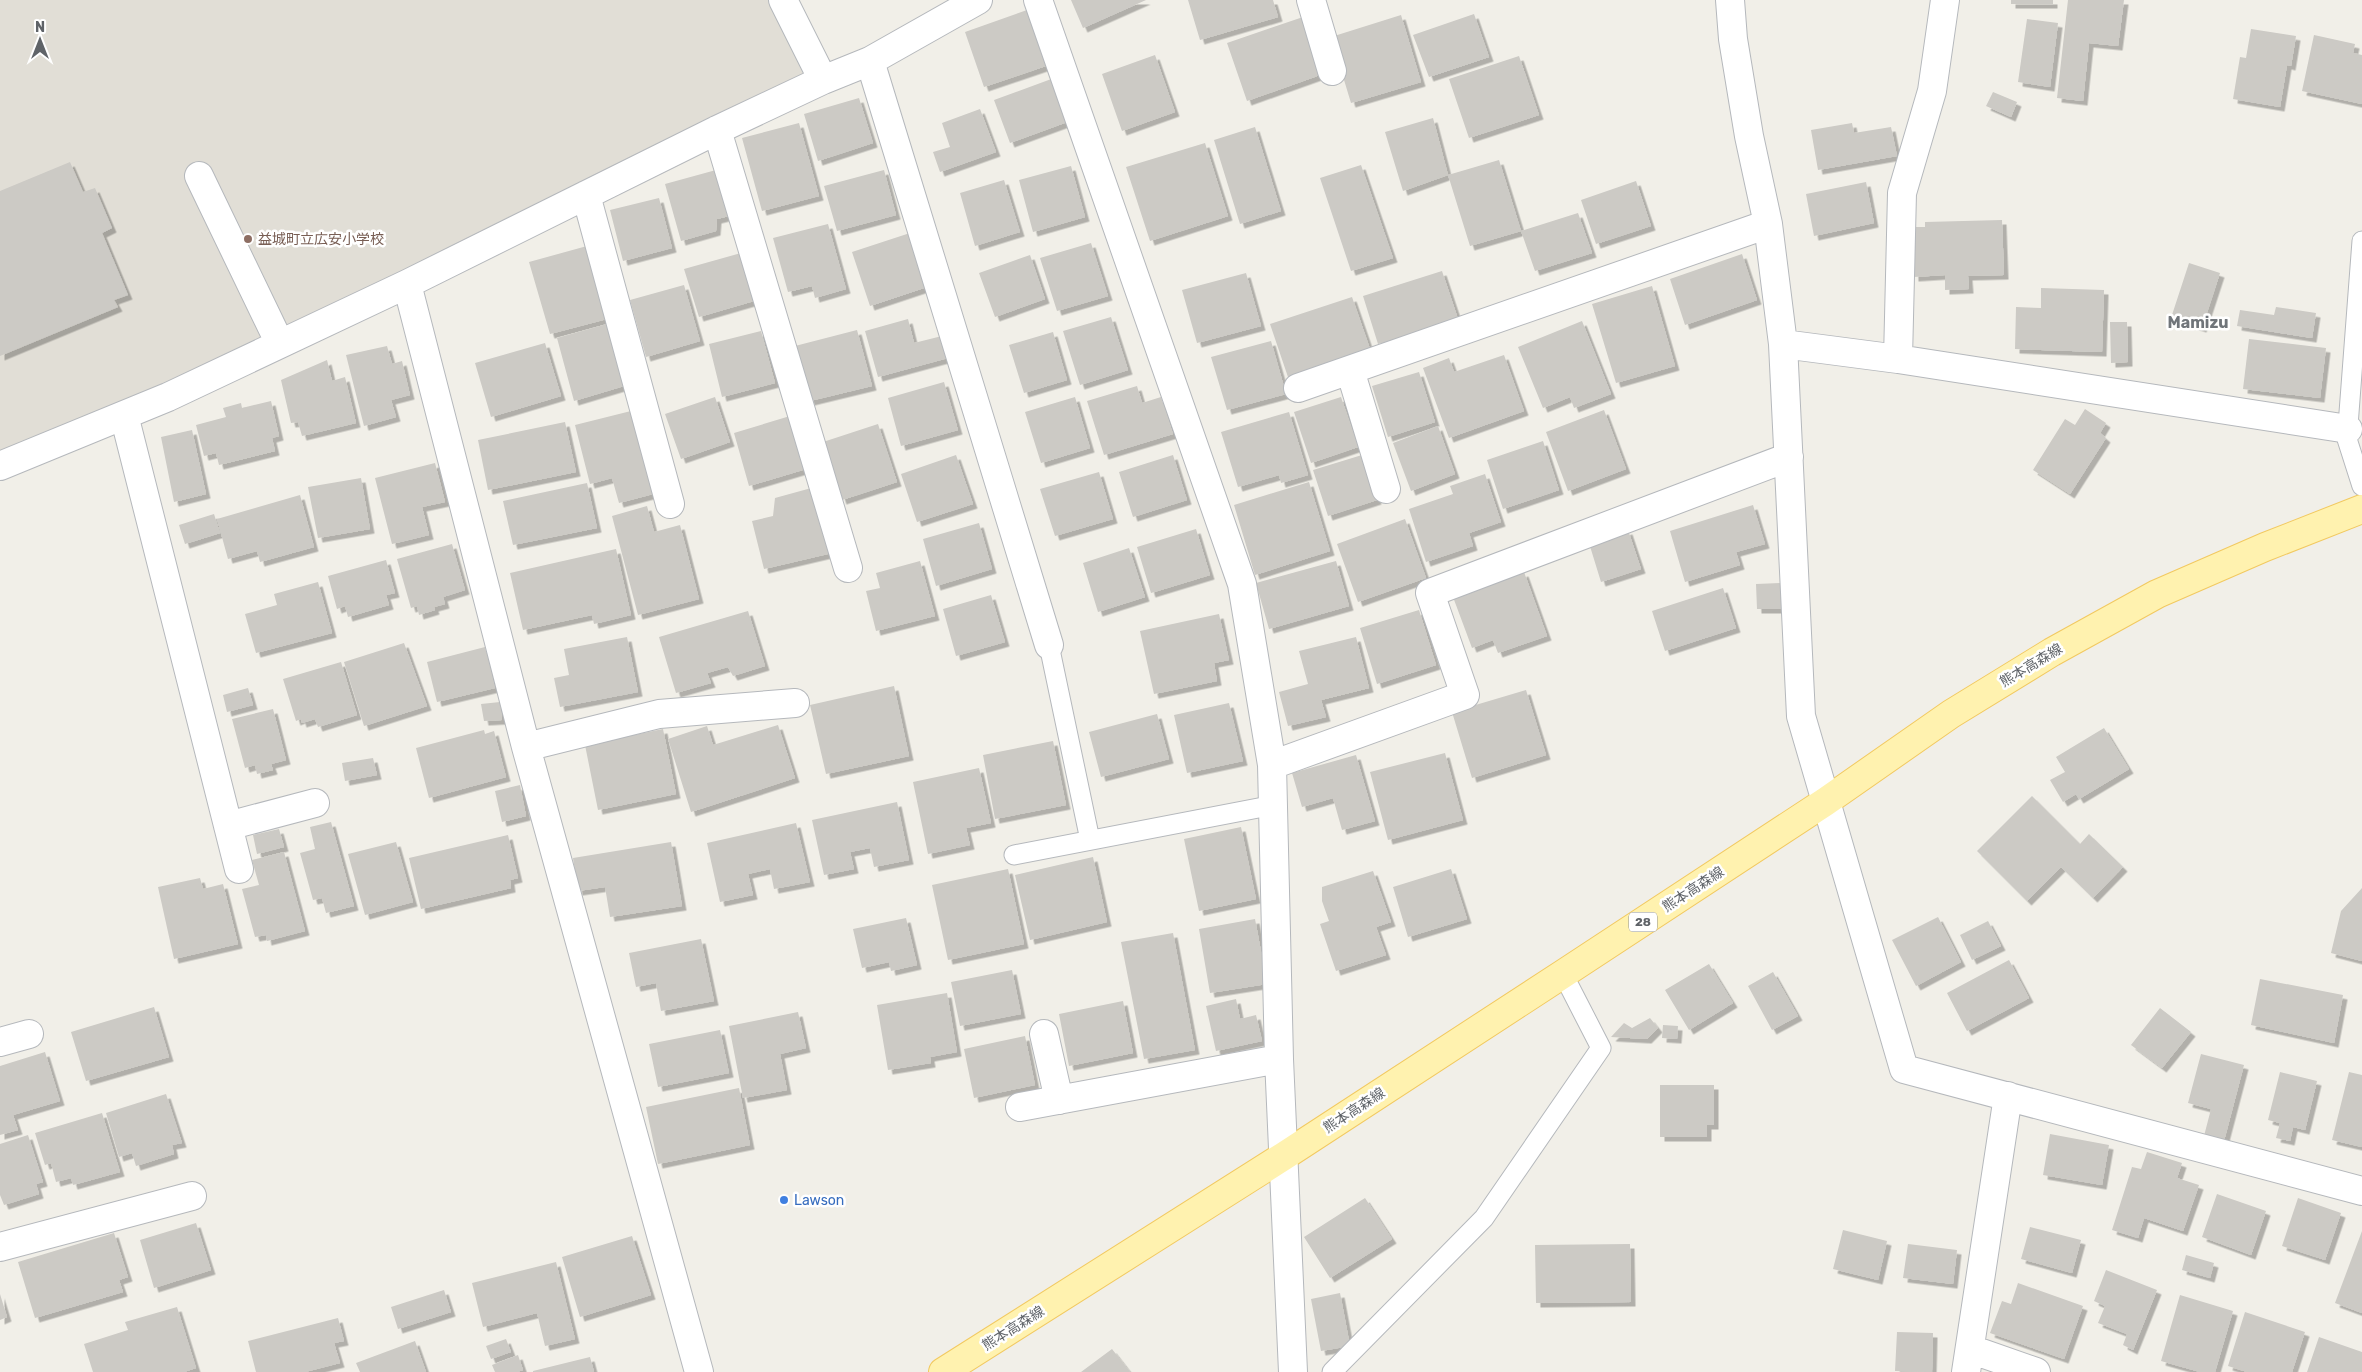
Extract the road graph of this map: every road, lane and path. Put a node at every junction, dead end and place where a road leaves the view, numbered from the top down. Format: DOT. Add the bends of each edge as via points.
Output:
graph roads {
  1 [pos="783,0"];
  2 [pos="978,0"];
  3 [pos="1038,0"];
  4 [pos="1311,0"];
  5 [pos="1730,0"];
  6 [pos="1945,0"];
  7 [pos="870,61"];
  8 [pos="1332,71"];
  9 [pos="823,80"];
  10 [pos="717,130"];
  11 [pos="198,176"];
  12 [pos="586,195"];
  13 [pos="1768,224"];
  14 [pos="2362,241"];
  15 [pos="407,284"];
  16 [pos="280,344"];
  17 [pos="1783,344"];
  18 [pos="1898,359"];
  19 [pos="1350,370"];
  20 [pos="1298,388"];
  21 [pos="124,415"];
  22 [pos="2348,429"];
  23 [pos="1789,457"];
  24 [pos="0,466"];
  25 [pos="2362,486"];
  26 [pos="1386,489"];
  27 [pos="670,504"];
  28 [pos="2362,509"];
  29 [pos="848,568"];
  30 [pos="1049,645"];
  31 [pos="795,703"];
  32 [pos="526,747"];
  33 [pos="1272,765"];
  34 [pos="1825,802"];
  35 [pos="315,803"];
  36 [pos="1274,805"];
  37 [pos="228,826"];
  38 [pos="1090,840"];
  39 [pos="1014,855"];
  40 [pos="239,869"];
  41 [pos="1563,974"];
  42 [pos="29,1034"];
  43 [pos="1044,1034"];
  44 [pos="0,1042"];
  45 [pos="1279,1059"];
  46 [pos="2008,1096"];
  47 [pos="1058,1100"];
  48 [pos="1020,1107"];
  49 [pos="1284,1156"];
  50 [pos="2362,1191"];
  51 [pos="192,1196"];
  52 [pos="0,1247"];
  53 [pos="1968,1360"];
  54 [pos="699,1372"];
  55 [pos="943,1372"];
  56 [pos="1293,1372"];
  57 [pos="1332,1372"];
  58 [pos="2036,1372"];
  1 -- 9 [label="street"];
  2 -- 7 [label="street"];
  3 -- 33 [label="street" via="1242,584"];
  4 -- 8 [label="street"];
  5 -- 13 [label="street" via="1749,136"];
  6 -- 18 [label="street" via="1932,91 1902,192"];
  7 -- 9 [label="street"];
  7 -- 30 [label="street"];
  9 -- 10 [label="street"];
  10 -- 12 [label="street"];
  10 -- 29 [label="street"];
  11 -- 16 [label="street"];
  12 -- 15 [label="street"];
  12 -- 27 [label="street"];
  13 -- 17 [label="street"];
  13 -- 19 [label="street"];
  14 -- 22 [label="lane"];
  15 -- 16 [label="street"];
  15 -- 32 [label="street"];
  16 -- 21 [label="street"];
  17 -- 18 [label="street"];
  17 -- 23 [label="street"];
  18 -- 22 [label="street"];
  19 -- 20 [label="street"];
  19 -- 26 [label="street"];
  21 -- 24 [label="street"];
  21 -- 37 [label="street"];
  22 -- 25 [label="lane" via="2347,439"];
  23 -- 33 [label="street" via="1430,593 1465,695"];
  23 -- 34 [label="street" via="1801,716"];
  28 -- 34 [label="main road, 熊本高森線 / 28" via="2157,594 2052,652 1951,714"];
  30 -- 38 [label="lane"];
  31 -- 32 [label="street" via="659,714"];
  32 -- 54 [label="street"];
  33 -- 36 [label="street"];
  34 -- 41 [label="main road, 熊本高森線 / 28"];
  34 -- 46 [label="street" via="1904,1069"];
  35 -- 37 [label="street"];
  36 -- 38 [label="lane"];
  36 -- 45 [label="street"];
  37 -- 40 [label="street"];
  38 -- 39 [label="lane"];
  41 -- 49 [label="main road, 熊本高森線 / 28"];
  41 -- 57 [label="lane" via="1601,1048 1484,1218"];
  42 -- 44 [label="street"];
  43 -- 47 [label="street"];
  45 -- 47 [label="street"];
  45 -- 49 [label="street"];
  46 -- 50 [label="street"];
  46 -- 53 [label="street"];
  47 -- 48 [label="street"];
  49 -- 55 [label="main road, 熊本高森線 / 28"];
  49 -- 56 [label="street"];
  51 -- 52 [label="street"];
  53 -- 58 [label="street"];
}
